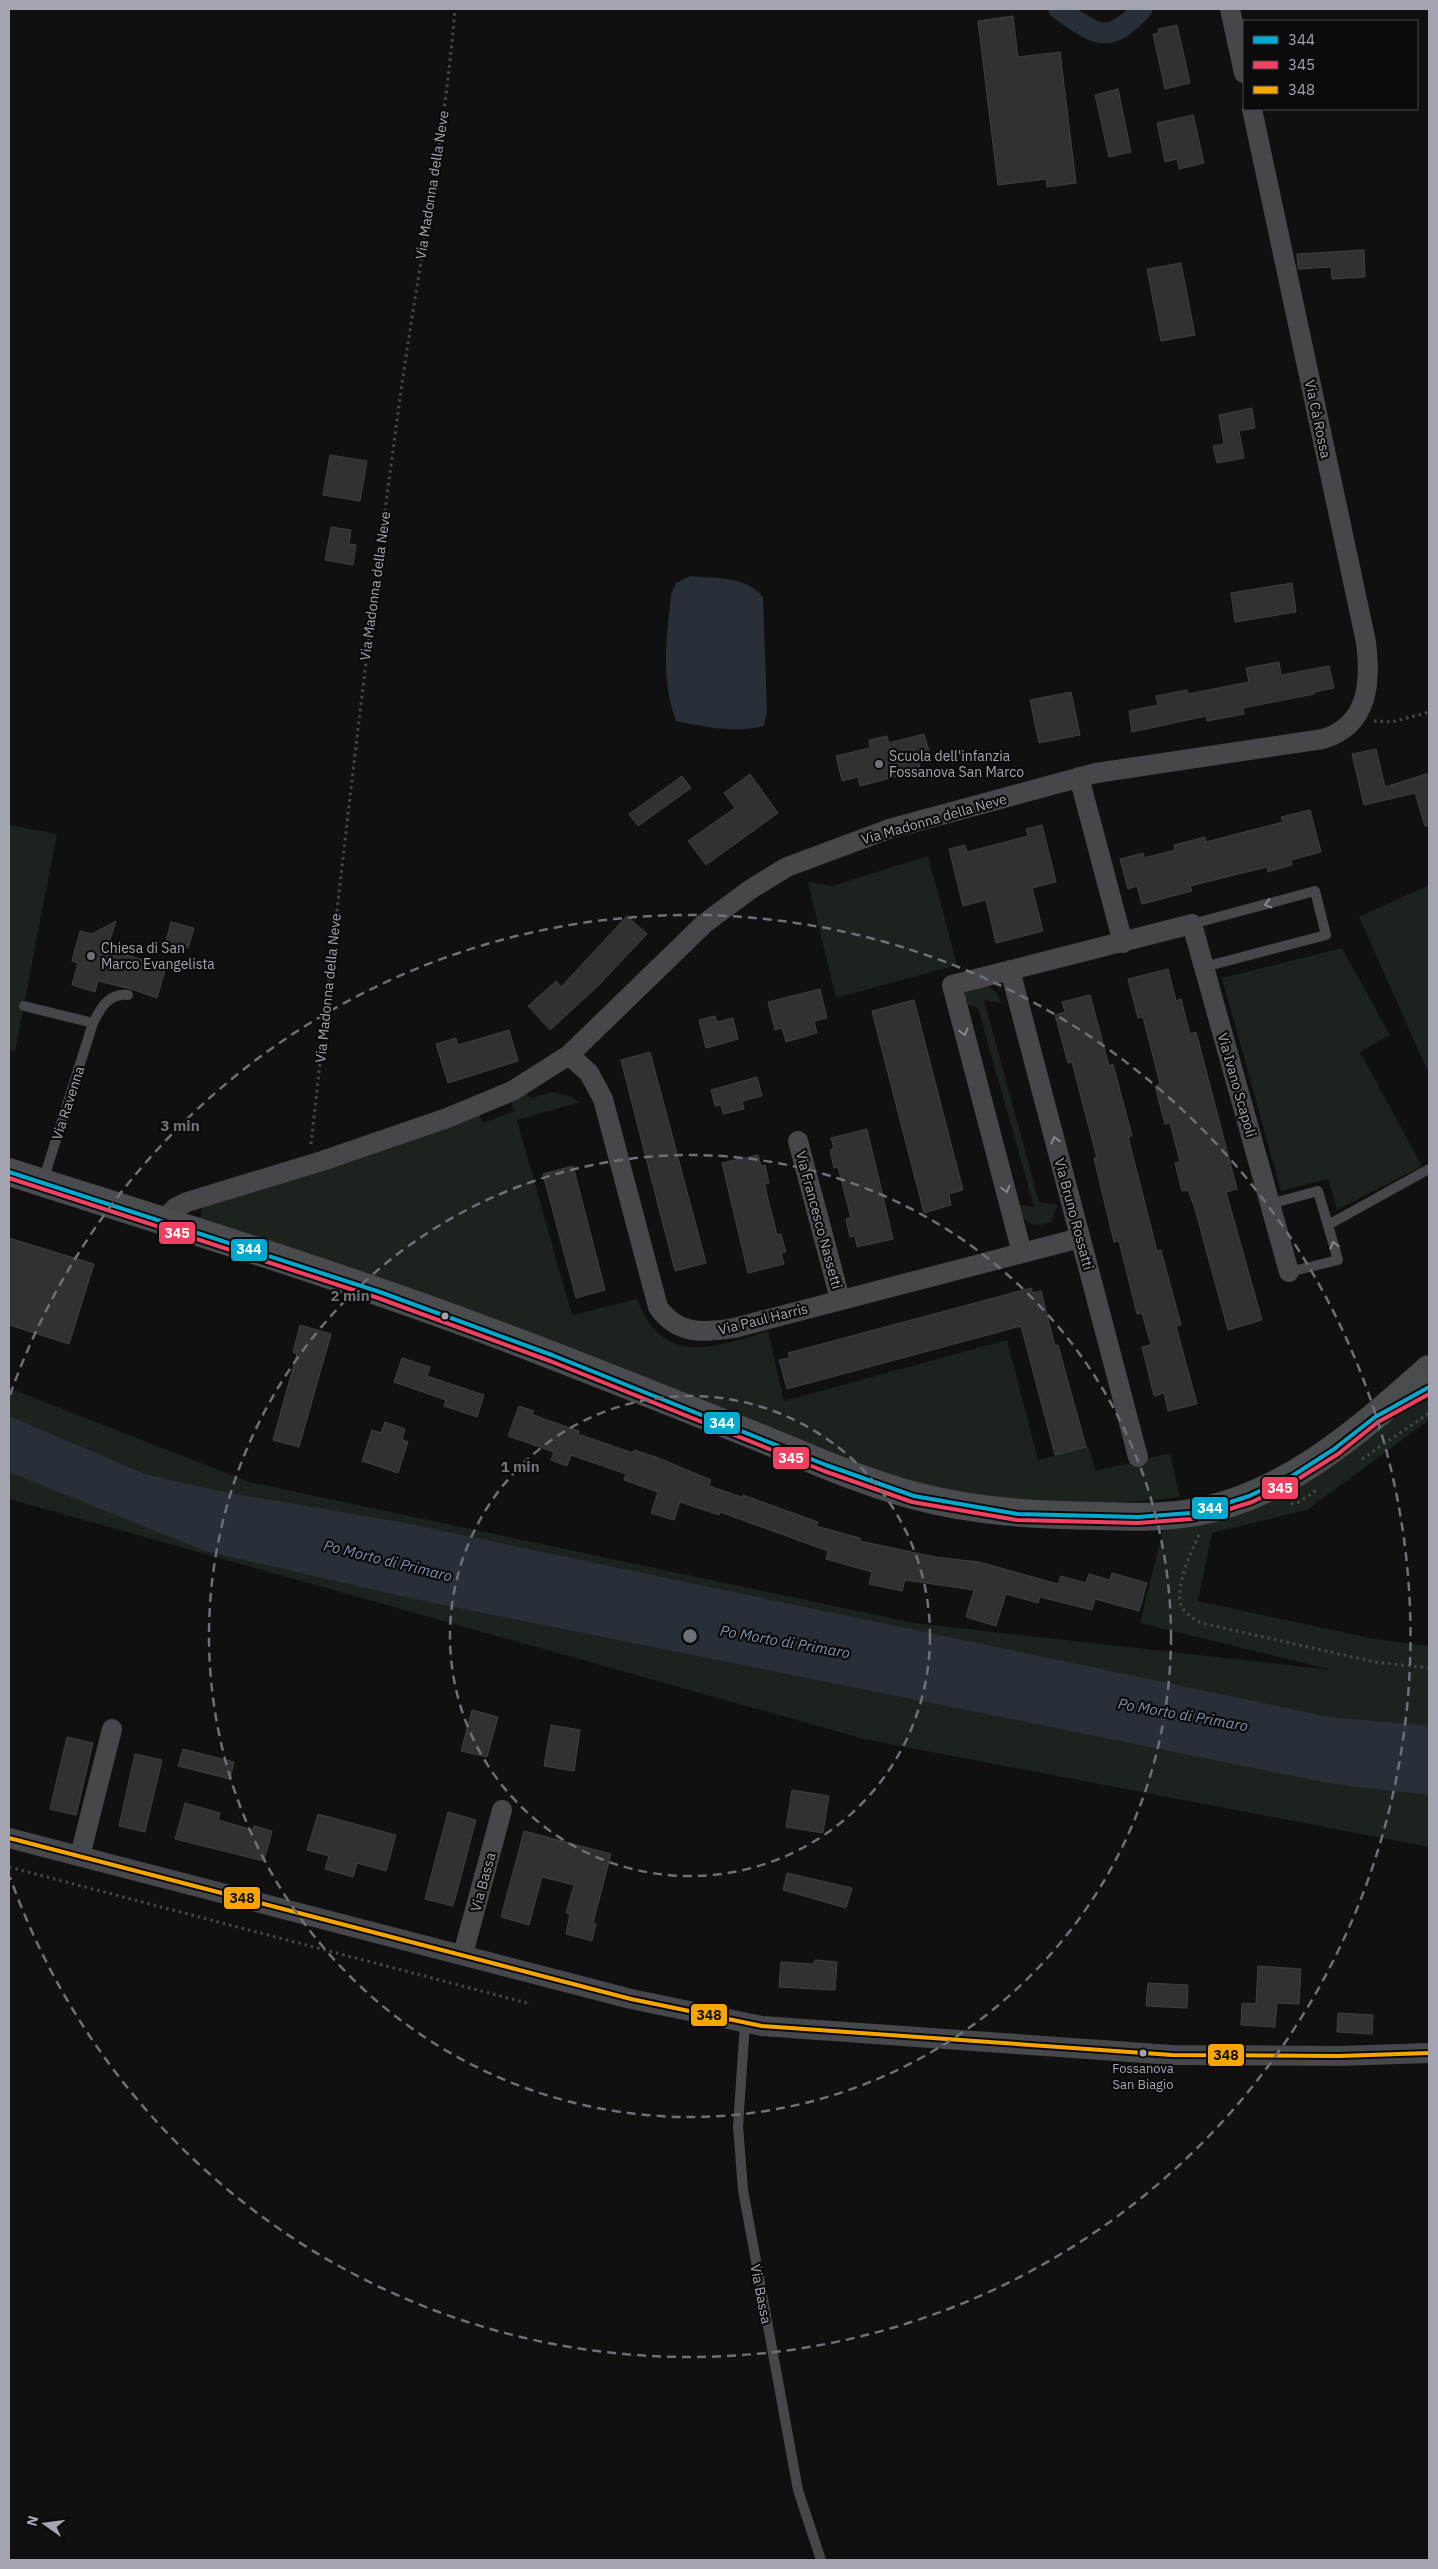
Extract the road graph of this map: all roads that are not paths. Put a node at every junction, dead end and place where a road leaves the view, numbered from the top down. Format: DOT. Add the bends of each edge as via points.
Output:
graph roads {
  1 [pos="1230,9"];
  2 [pos="1243,68"];
  3 [pos="1252,110"];
  4 [pos="1353,720"];
  5 [pos="1079,777"];
  6 [pos="1192,924"];
  7 [pos="1122,943"];
  8 [pos="1204,967"];
  9 [pos="1010,970"];
  10 [pos="128,995"];
  11 [pos="24,1006"];
  12 [pos="93,1022"];
  13 [pos="569,1055"];
  14 [pos="798,1141"];
  15 [pos="1429,1169"];
  16 [pos="9,1172"];
  17 [pos="42,1182"];
  18 [pos="1270,1204"];
  19 [pos="162,1221"];
  20 [pos="1328,1225"];
  21 [pos="1080,1238"];
  22 [pos="1022,1253"];
  23 [pos="1289,1272"];
  24 [pos="840,1299"];
  25 [pos="1429,1369"];
  26 [pos="1429,1387"];
  27 [pos="1375,1417"];
  28 [pos="1138,1457"];
  29 [pos="112,1729"];
  30 [pos="502,1810"];
  31 [pos="9,1838"];
  32 [pos="80,1856"];
  33 [pos="464,1954"];
  34 [pos="745,2023"];
  35 [pos="1429,2053"];
  36 [pos="821,2560"];
  1 -- 2 [label="street"];
  3 -- 4 [label="street, Via Cà Rossa" via="1366,642 1368,688"];
  4 -- 5 [label="street, Via Madonna della Neve" via="1323,740 1124,767"];
  5 -- 7 [label="street"];
  5 -- 13 [label="street, Via Madonna della Neve" via="888,829 787,867 705,923"];
  6 -- 7 [label="street"];
  6 -- 8 [label="street, Via Ivano Scapoli"];
  8 -- 6 [label="lane, one-way" via="1326,935 1315,892"];
  7 -- 9 [label="street"];
  8 -- 18 [label="street, Via Ivano Scapoli"];
  21 -- 9 [label="street, Via Bruno Rossatti, one-way"];
  9 -- 22 [label="street, one-way" via="952,985"];
  10 -- 12 [label="lane, Via Ravenna" via="121,994 106,1001"];
  11 -- 12 [label="lane"];
  12 -- 17 [label="lane, Via Ravenna"];
  13 -- 19 [label="street, Via Madonna della Neve" via="512,1091 481,1105 309,1165 187,1202"];
  13 -- 24 [label="street, Via Paul Harris" via="589,1073 603,1099 650,1281 658,1307 665,1317 689,1331 707,1332 734,1328"];
  14 -- 24 [label="street, Via Francesco Nassetti"];
  15 -- 20 [label="lane"];
  16 -- 17 [label="main road"];
  17 -- 19 [label="main road"];
  18 -- 20 [label="lane, Via Ivano Scapoli" via="1318,1191"];
  18 -- 23 [label="street, Via Ivano Scapoli"];
  19 -- 27 [label="main road" via="484,1329 826,1464 914,1496 959,1506 1018,1514 1138,1517 1190,1513 1249,1496 1292,1476"];
  23 -- 20 [label="lane, Via Ivano Scapoli, one-way" via="1338,1260"];
  21 -- 22 [label="street, Via Paul Harris"];
  21 -- 28 [label="street, Via Bruno Rossatti"];
  22 -- 24 [label="street, Via Paul Harris"];
  25 -- 27 [label="main road"];
  26 -- 27 [label="main road"];
  29 -- 32 [label="street"];
  30 -- 33 [label="street, Via Bassa"];
  31 -- 32 [label="street"];
  32 -- 33 [label="street"];
  33 -- 34 [label="street" via="631,1998"];
  34 -- 35 [label="street" via="816,2031 1172,2055"];
  34 -- 36 [label="lane, Via Bassa" via="738,2126 743,2190 798,2490"];
}
